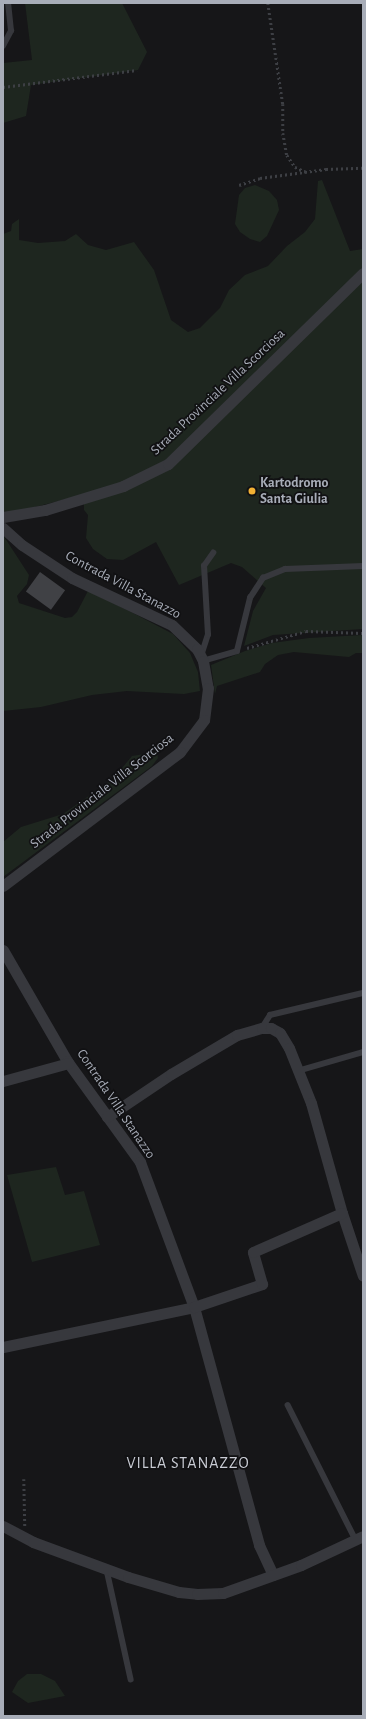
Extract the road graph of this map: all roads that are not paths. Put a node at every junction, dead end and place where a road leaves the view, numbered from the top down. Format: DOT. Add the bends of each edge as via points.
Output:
graph roads {
  1 [pos="8,3"];
  2 [pos="3,46"];
  3 [pos="363,273"];
  4 [pos="3,517"];
  5 [pos="3,528"];
  6 [pos="213,553"];
  7 [pos="363,566"];
  8 [pos="202,659"];
  9 [pos="3,886"];
  10 [pos="3,950"];
  11 [pos="363,993"];
  12 [pos="262,1028"];
  13 [pos="363,1052"];
  14 [pos="68,1063"];
  15 [pos="298,1071"];
  16 [pos="3,1082"];
  17 [pos="107,1117"];
  18 [pos="342,1213"];
  19 [pos="363,1276"];
  20 [pos="194,1307"];
  21 [pos="3,1347"];
  22 [pos="288,1405"];
  23 [pos="3,1526"];
  24 [pos="360,1538"];
  25 [pos="107,1569"];
  26 [pos="273,1575"];
  27 [pos="131,1678"];
  1 -- 2 [label="lane" via="11,31"];
  3 -- 4 [label="street, Strada Provinciale Villa Scorciosa" via="168,464 123,486 44,510"];
  5 -- 8 [label="street, Contrada Villa Stanazzo" via="22,545 72,578 172,625 197,648"];
  6 -- 8 [label="lane" via="204,566 208,635"];
  7 -- 8 [label="lane" via="285,569 263,578 250,598 237,651"];
  8 -- 9 [label="street, Strada Provinciale Villa Scorciosa" via="208,688 204,720 180,752"];
  10 -- 14 [label="street, Contrada Villa Stanazzo"];
  11 -- 12 [label="lane" via="270,1015"];
  12 -- 15 [label="street" via="271,1028 280,1033"];
  12 -- 17 [label="street" via="237,1035 171,1074"];
  13 -- 15 [label="lane"];
  14 -- 16 [label="street"];
  14 -- 17 [label="street, Contrada Villa Stanazzo"];
  15 -- 18 [label="street" via="311,1103"];
  17 -- 20 [label="street, Contrada Villa Stanazzo" via="140,1162"];
  18 -- 19 [label="street"];
  18 -- 20 [label="street" via="253,1252 262,1284"];
  20 -- 21 [label="street"];
  20 -- 26 [label="street, Contrada Villa Stanazzo" via="259,1545"];
  22 -- 24 [label="lane"];
  23 -- 25 [label="street" via="24,1537"];
  24 -- 26 [label="street"];
  25 -- 26 [label="street" via="179,1592 197,1594 223,1593"];
  25 -- 27 [label="lane"];
}
